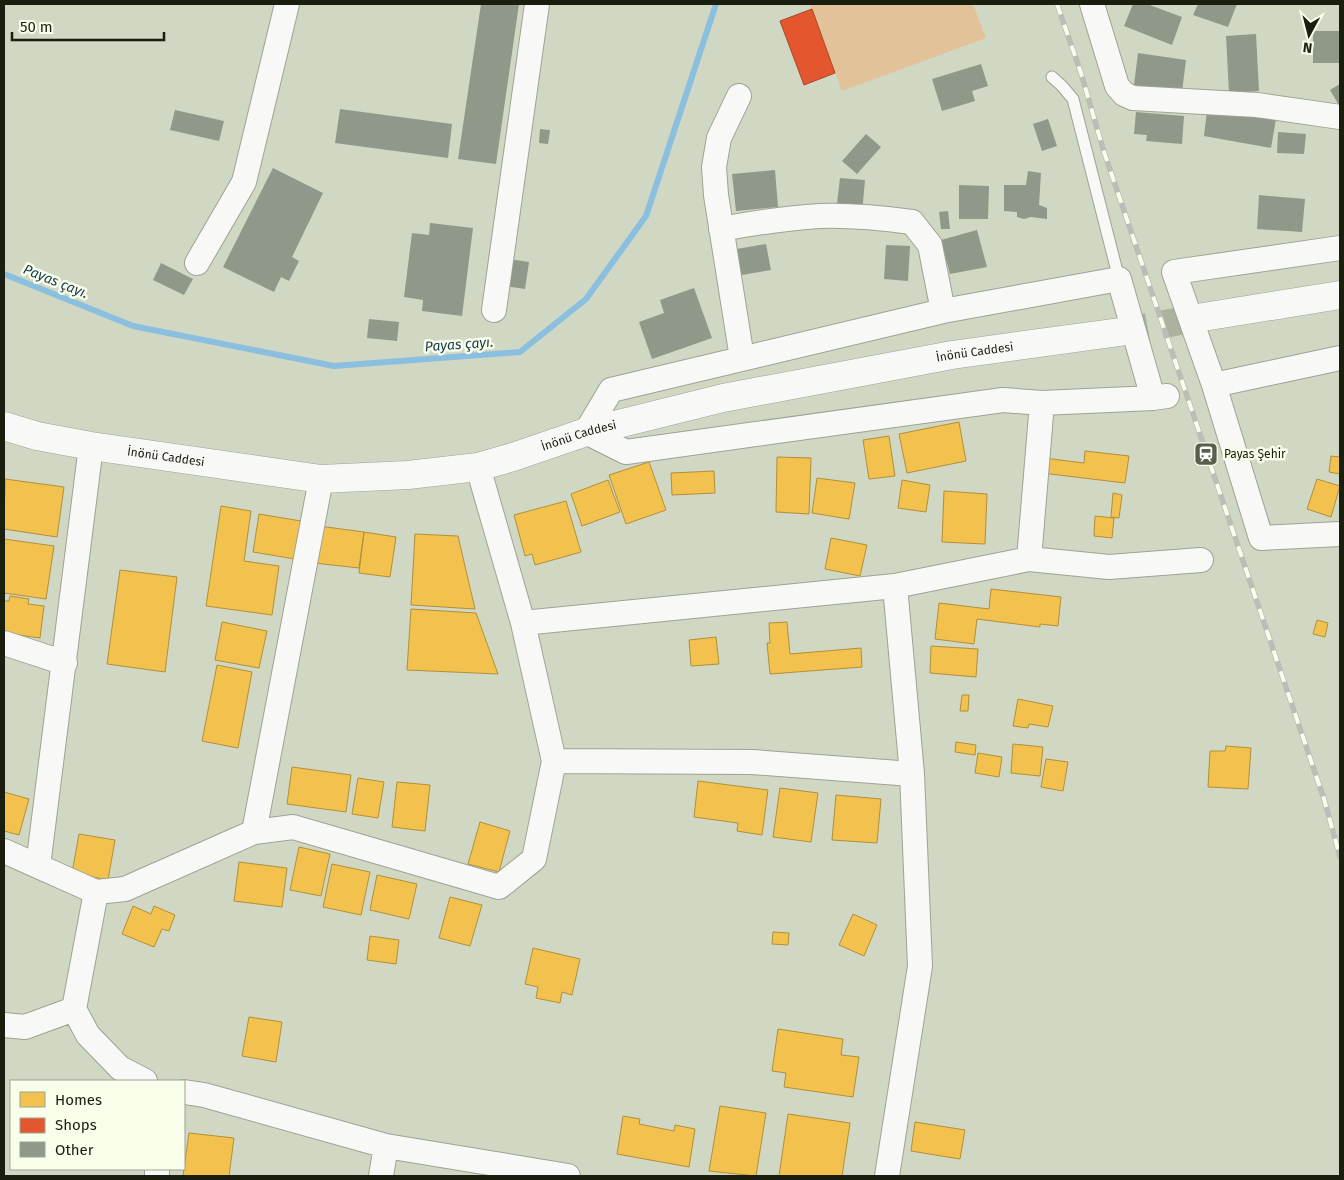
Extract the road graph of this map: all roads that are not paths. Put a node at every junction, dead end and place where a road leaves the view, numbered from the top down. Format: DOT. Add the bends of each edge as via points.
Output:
graph roads {
  1 [pos="287,4"];
  2 [pos="537,4"];
  3 [pos="1092,4"];
  4 [pos="1052,77"];
  5 [pos="739,96"];
  6 [pos="1340,118"];
  7 [pos="721,229"];
  8 [pos="1340,248"];
  9 [pos="197,263"];
  10 [pos="1119,279"];
  11 [pos="1340,295"];
  12 [pos="494,310"];
  13 [pos="943,311"];
  14 [pos="1197,318"];
  15 [pos="1120,332"];
  16 [pos="742,358"];
  17 [pos="1340,358"];
  18 [pos="1214,386"];
  19 [pos="1042,403"];
  20 [pos="4,426"];
  21 [pos="586,432"];
  22 [pos="37,436"];
  23 [pos="4,437"];
  24 [pos="91,446"];
  25 [pos="478,467"];
  26 [pos="321,479"];
  27 [pos="1340,534"];
  28 [pos="1029,559"];
  29 [pos="1201,560"];
  30 [pos="895,586"];
  31 [pos="523,623"];
  32 [pos="4,643"];
  33 [pos="65,663"];
  34 [pos="554,761"];
  35 [pos="912,774"];
  36 [pos="254,832"];
  37 [pos="4,851"];
  38 [pos="38,866"];
  39 [pos="96,892"];
  40 [pos="74,1009"];
  41 [pos="4,1025"];
  42 [pos="143,1080"];
  43 [pos="185,1092"];
  44 [pos="386,1146"];
  45 [pos="380,1176"];
  46 [pos="568,1176"];
  47 [pos="887,1176"];
  1 -- 9 [label="street" via="244,182"];
  2 -- 12 [label="street"];
  3 -- 6 [label="street" via="1117,86 1124,94 1133,98 1257,105"];
  4 -- 10 [label="lane" via="1073,99"];
  5 -- 7 [label="street" via="724,124 716,152 714,181"];
  7 -- 13 [label="street" via="822,216 912,222 930,245"];
  7 -- 16 [label="street"];
  8 -- 18 [label="street" via="1174,272"];
  10 -- 13 [label="street"];
  10 -- 19 [label="street" via="1160,397"];
  11 -- 14 [label="main road"];
  13 -- 16 [label="street"];
  15 -- 21 [label="main road, İnönü Caddesi" via="952,355 722,398"];
  16 -- 21 [label="street" via="611,390"];
  17 -- 18 [label="street"];
  18 -- 27 [label="street" via="1261,538"];
  19 -- 21 [label="street" via="1003,400 626,452"];
  19 -- 28 [label="street"];
  20 -- 22 [label="main road"];
  21 -- 25 [label="main road, İnönü Caddesi"];
  22 -- 23 [label="main road"];
  22 -- 24 [label="main road, İnönü Caddesi"];
  24 -- 26 [label="main road, İnönü Caddesi"];
  24 -- 33 [label="street"];
  25 -- 26 [label="main road, İnönü Caddesi" via="408,475"];
  25 -- 31 [label="street"];
  26 -- 36 [label="street"];
  28 -- 29 [label="street" via="1109,567"];
  28 -- 30 [label="street"];
  30 -- 31 [label="street"];
  30 -- 35 [label="street"];
  31 -- 34 [label="street"];
  32 -- 33 [label="street"];
  33 -- 38 [label="street"];
  34 -- 35 [label="street" via="752,762"];
  34 -- 36 [label="street" via="534,859 499,887 293,827"];
  35 -- 47 [label="street" via="920,966"];
  36 -- 39 [label="street" via="124,889"];
  37 -- 38 [label="street"];
  38 -- 39 [label="street"];
  39 -- 40 [label="street"];
  40 -- 41 [label="street" via="25,1027"];
  40 -- 42 [label="street" via="88,1035 120,1068"];
  43 -- 44 [label="street"];
  44 -- 45 [label="street"];
  44 -- 46 [label="street"];
}
